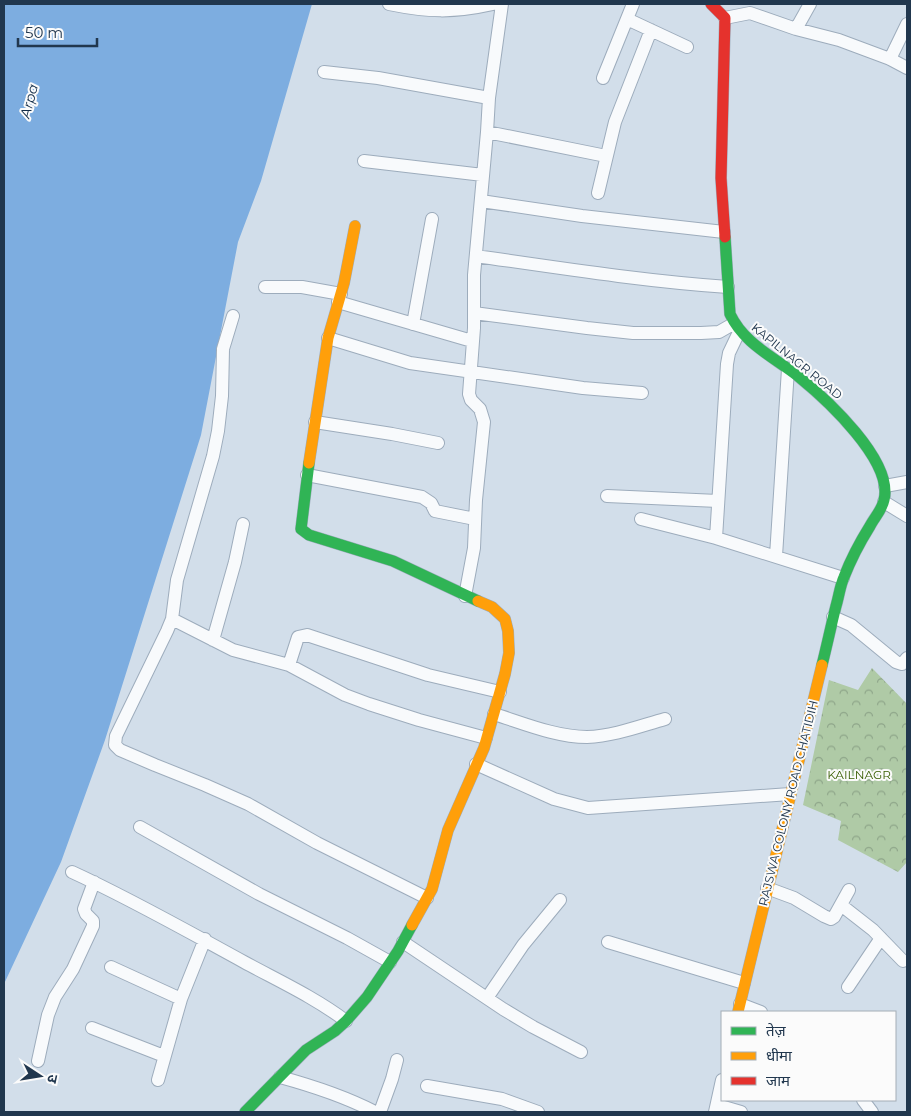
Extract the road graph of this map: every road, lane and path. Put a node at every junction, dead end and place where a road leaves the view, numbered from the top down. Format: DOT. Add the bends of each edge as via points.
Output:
graph roads {
  1 [pos="389,4"];
  2 [pos="493,4"];
  3 [pos="502,4"];
  4 [pos="633,4"];
  5 [pos="810,4"];
  6 [pos="752,9"];
  7 [pos="718,11"];
  8 [pos="627,19"];
  9 [pos="907,24"];
  10 [pos="796,29"];
  11 [pos="650,30"];
  12 [pos="687,47"];
  13 [pos="890,60"];
  14 [pos="907,68"];
  15 [pos="324,72"];
  16 [pos="603,78"];
  17 [pos="488,98"];
  18 [pos="487,132"];
  19 [pos="606,156"];
  20 [pos="364,161"];
  21 [pos="483,175"];
  22 [pos="598,193"];
  23 [pos="481,201"];
  24 [pos="432,219"];
  25 [pos="355,226"];
  26 [pos="724,232"];
  27 [pos="476,256"];
  28 [pos="728,287"];
  29 [pos="264,288"];
  30 [pos="340,298"];
  31 [pos="474,313"];
  32 [pos="233,316"];
  33 [pos="413,324"];
  34 [pos="736,328"];
  35 [pos="328,338"];
  36 [pos="472,341"];
  37 [pos="788,368"];
  38 [pos="470,372"];
  39 [pos="642,393"];
  40 [pos="315,422"];
  41 [pos="438,443"];
  42 [pos="307,475"];
  43 [pos="907,482"];
  44 [pos="885,486"];
  45 [pos="606,496"];
  46 [pos="718,501"];
  47 [pos="884,502"];
  48 [pos="907,516"];
  49 [pos="475,519"];
  50 [pos="641,520"];
  51 [pos="243,524"];
  52 [pos="716,538"];
  53 [pos="776,556"];
  54 [pos="843,578"];
  55 [pos="838,593"];
  56 [pos="465,596"];
  57 [pos="833,617"];
  58 [pos="172,618"];
  59 [pos="213,640"];
  60 [pos="907,658"];
  61 [pos="289,666"];
  62 [pos="500,692"];
  63 [pos="494,714"];
  64 [pos="666,719"];
  65 [pos="486,738"];
  66 [pos="476,764"];
  67 [pos="790,794"];
  68 [pos="140,827"];
  69 [pos="72,872"];
  70 [pos="94,882"];
  71 [pos="767,888"];
  72 [pos="849,890"];
  73 [pos="427,898"];
  74 [pos="560,900"];
  75 [pos="841,905"];
  76 [pos="881,938"];
  77 [pos="205,939"];
  78 [pos="403,942"];
  79 [pos="608,942"];
  80 [pos="903,961"];
  81 [pos="390,962"];
  82 [pos="111,967"];
  83 [pos="744,983"];
  84 [pos="848,987"];
  85 [pos="487,998"];
  86 [pos="181,1000"];
  87 [pos="739,1008"];
  88 [pos="756,1011"];
  89 [pos="346,1021"];
  90 [pos="92,1028"];
  91 [pos="581,1052"];
  92 [pos="164,1056"];
  93 [pos="397,1060"];
  94 [pos="38,1061"];
  95 [pos="280,1077"];
  96 [pos="158,1080"];
  97 [pos="721,1085"];
  98 [pos="427,1086"];
  99 [pos="864,1101"];
  100 [pos="716,1109"];
  101 [pos="245,1112"];
  102 [pos="375,1112"];
  103 [pos="380,1112"];
  104 [pos="538,1112"];
  105 [pos="741,1112"];
  106 [pos="872,1112"];
  1 -- 2 [label="street" via="453,11"];
  3 -- 17 [label="street"];
  4 -- 8 [label="street"];
  5 -- 10 [label="street"];
  6 -- 7 [label="street"];
  6 -- 10 [label="street"];
  7 -- 26 [label="street, KAPILNAGR ROAD"];
  8 -- 11 [label="street"];
  8 -- 16 [label="street"];
  9 -- 13 [label="street"];
  10 -- 13 [label="street" via="839,40"];
  11 -- 12 [label="street"];
  11 -- 19 [label="street" via="615,122"];
  13 -- 14 [label="street"];
  15 -- 17 [label="street" via="378,78"];
  17 -- 18 [label="street"];
  18 -- 19 [label="street"];
  18 -- 21 [label="street"];
  19 -- 22 [label="street"];
  20 -- 21 [label="street"];
  21 -- 23 [label="street"];
  23 -- 26 [label="street"];
  23 -- 27 [label="street"];
  24 -- 33 [label="street"];
  25 -- 30 [label="street"];
  26 -- 28 [label="street, KAPILNAGR ROAD"];
  27 -- 28 [label="street" via="676,284"];
  27 -- 31 [label="street"];
  28 -- 34 [label="street, KAPILNAGR ROAD" via="730,314"];
  29 -- 30 [label="street" via="302,287"];
  30 -- 33 [label="street"];
  30 -- 35 [label="street"];
  31 -- 34 [label="street" via="633,333 701,333"];
  31 -- 36 [label="street"];
  32 -- 58 [label="street" via="223,349 222,396 213,456 177,580"];
  33 -- 36 [label="street"];
  34 -- 37 [label="street, KAPILNAGR ROAD"];
  34 -- 46 [label="street" via="727,364"];
  35 -- 38 [label="street" via="410,363"];
  35 -- 40 [label="street"];
  36 -- 38 [label="street"];
  37 -- 44 [label="street, KAPILNAGR ROAD" via="849,423 876,464"];
  37 -- 53 [label="street"];
  38 -- 39 [label="street"];
  38 -- 49 [label="street" via="469,394 480,409 484,422"];
  40 -- 41 [label="street"];
  40 -- 42 [label="street"];
  42 -- 49 [label="street" via="422,497 436,511"];
  42 -- 56 [label="street" via="301,523 304,533 392,561"];
  43 -- 44 [label="street"];
  44 -- 47 [label="street, KAPILNAGR ROAD"];
  45 -- 46 [label="street"];
  46 -- 52 [label="street"];
  47 -- 48 [label="street"];
  47 -- 54 [label="street, KAPILNAGR ROAD"];
  49 -- 56 [label="street" via="474,548"];
  50 -- 52 [label="street"];
  51 -- 59 [label="street"];
  52 -- 53 [label="street"];
  53 -- 54 [label="street"];
  54 -- 55 [label="street, KAPILNAGR ROAD"];
  55 -- 57 [label="street, RAJSWA COLONY ROAD CHATIDIH"];
  56 -- 62 [label="street" via="492,607 504,619 509,653"];
  57 -- 60 [label="street" via="851,625 896,662 902,664"];
  57 -- 67 [label="street, RAJSWA COLONY ROAD CHATIDIH"];
  58 -- 59 [label="street"];
  58 -- 73 [label="street" via="116,736 115,746 248,804"];
  59 -- 61 [label="street" via="233,650"];
  61 -- 62 [label="street" via="298,637 307,635 428,675"];
  61 -- 65 [label="street" via="369,704"];
  62 -- 63 [label="street"];
  63 -- 64 [label="street" via="564,735 587,737 612,734"];
  63 -- 65 [label="street"];
  65 -- 66 [label="street"];
  66 -- 67 [label="street" via="554,799 588,808"];
  66 -- 73 [label="street" via="448,830"];
  67 -- 71 [label="street, RAJSWA COLONY ROAD CHATIDIH"];
  68 -- 81 [label="street"];
  69 -- 70 [label="street"];
  70 -- 77 [label="street"];
  70 -- 94 [label="street" via="84,909 93,926 73,969 55,997"];
  71 -- 75 [label="street" via="794,898 828,918 834,917"];
  71 -- 83 [label="street, RAJSWA COLONY ROAD CHATIDIH"];
  72 -- 75 [label="street"];
  73 -- 78 [label="street"];
  74 -- 85 [label="street" via="523,945"];
  75 -- 76 [label="street"];
  76 -- 80 [label="street"];
  76 -- 84 [label="street"];
  77 -- 86 [label="street"];
  77 -- 89 [label="street" via="314,999"];
  78 -- 81 [label="street"];
  78 -- 85 [label="street"];
  79 -- 83 [label="street"];
  81 -- 89 [label="street"];
  82 -- 86 [label="street"];
  83 -- 87 [label="street, RAJSWA COLONY ROAD CHATIDIH"];
  85 -- 91 [label="street" via="532,1027"];
  86 -- 92 [label="street"];
  87 -- 88 [label="street"];
  89 -- 95 [label="street" via="306,1050"];
  90 -- 92 [label="street"];
  92 -- 96 [label="street"];
  93 -- 103 [label="street"];
  95 -- 101 [label="street"];
  95 -- 102 [label="street" via="314,1086"];
  97 -- 100 [label="street"];
  98 -- 104 [label="street" via="502,1099"];
  99 -- 106 [label="street"];
  100 -- 105 [label="street"];
}
